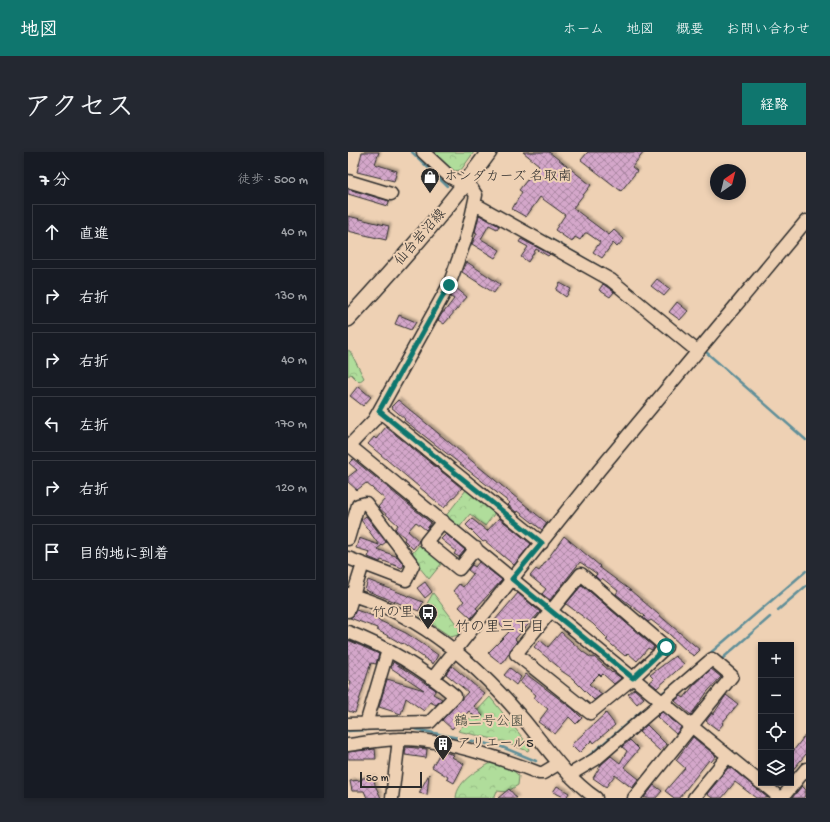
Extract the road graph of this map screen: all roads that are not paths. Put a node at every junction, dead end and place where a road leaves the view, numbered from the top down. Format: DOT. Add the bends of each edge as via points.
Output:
graph roads {
  1 [pos="423,152"];
  2 [pos="489,152"];
  3 [pos="348,181"];
  4 [pos="465,185"];
  5 [pos="391,194"];
  6 [pos="475,204"];
  7 [pos="806,221"];
  8 [pos="348,319"];
  9 [pos="697,351"];
  10 [pos="379,411"];
  11 [pos="349,446"];
  12 [pos="443,521"];
  13 [pos="348,539"];
  14 [pos="542,543"];
  15 [pos="476,548"];
  16 [pos="348,558"];
  17 [pos="363,564"];
  18 [pos="512,579"];
  19 [pos="351,595"];
  20 [pos="552,610"];
  21 [pos="348,611"];
  22 [pos="348,632"];
  23 [pos="388,650"];
  24 [pos="454,650"];
  25 [pos="433,678"];
  26 [pos="633,678"];
  27 [pos="659,700"];
  28 [pos="348,724"];
  29 [pos="366,724"];
  30 [pos="692,726"];
  31 [pos="399,739"];
  32 [pos="348,745"];
  33 [pos="728,756"];
  34 [pos="558,764"];
  35 [pos="806,769"];
  36 [pos="569,776"];
  37 [pos="758,781"];
  38 [pos="765,786"];
  39 [pos="589,796"];
  40 [pos="392,798"];
  41 [pos="634,798"];
  42 [pos="694,798"];
  43 [pos="779,798"];
  1 -- 4 [label="street" via="450,177"];
  2 -- 4 [label="main road, 仙台岩沼線"];
  3 -- 5 [label="street"];
  4 -- 6 [label="street" via="476,195"];
  4 -- 8 [label="main road, 仙台岩沼線" via="400,263"];
  6 -- 9 [label="street" via="611,280"];
  6 -- 10 [label="street" via="449,285"];
  7 -- 9 [label="street"];
  9 -- 14 [label="street"];
  10 -- 11 [label="street" via="367,429"];
  10 -- 14 [label="street"];
  11 -- 12 [label="street"];
  12 -- 15 [label="street"];
  12 -- 15 [label="street" via="426,542 459,569"];
  13 -- 17 [label="street" via="358,505 366,503 413,565 406,580"];
  14 -- 18 [label="street"];
  15 -- 18 [label="street"];
  16 -- 17 [label="street"];
  17 -- 19 [label="street"];
  18 -- 20 [label="street"];
  18 -- 24 [label="street"];
  19 -- 21 [label="street"];
  19 -- 24 [label="street" via="403,617"];
  20 -- 26 [label="street"];
  20 -- 26 [label="street" via="581,574 666,647"];
  20 -- 26 [label="street" via="516,654 590,713"];
  22 -- 23 [label="street"];
  23 -- 25 [label="street"];
  23 -- 29 [label="street"];
  24 -- 25 [label="street"];
  24 -- 34 [label="street" via="491,683"];
  25 -- 29 [label="street" via="455,696 430,722"];
  26 -- 27 [label="street"];
  27 -- 30 [label="street"];
  27 -- 30 [label="street" via="712,659 732,676"];
  27 -- 36 [label="street" via="596,759"];
  28 -- 29 [label="street"];
  30 -- 33 [label="street"];
  30 -- 41 [label="street"];
  31 -- 32 [label="street"];
  31 -- 34 [label="street" via="437,743 487,755 539,773"];
  31 -- 40 [label="street"];
  33 -- 37 [label="street"];
  33 -- 42 [label="street"];
  34 -- 36 [label="street"];
  35 -- 43 [label="street"];
  36 -- 39 [label="street"];
  38 -- 43 [label="street"];
}
